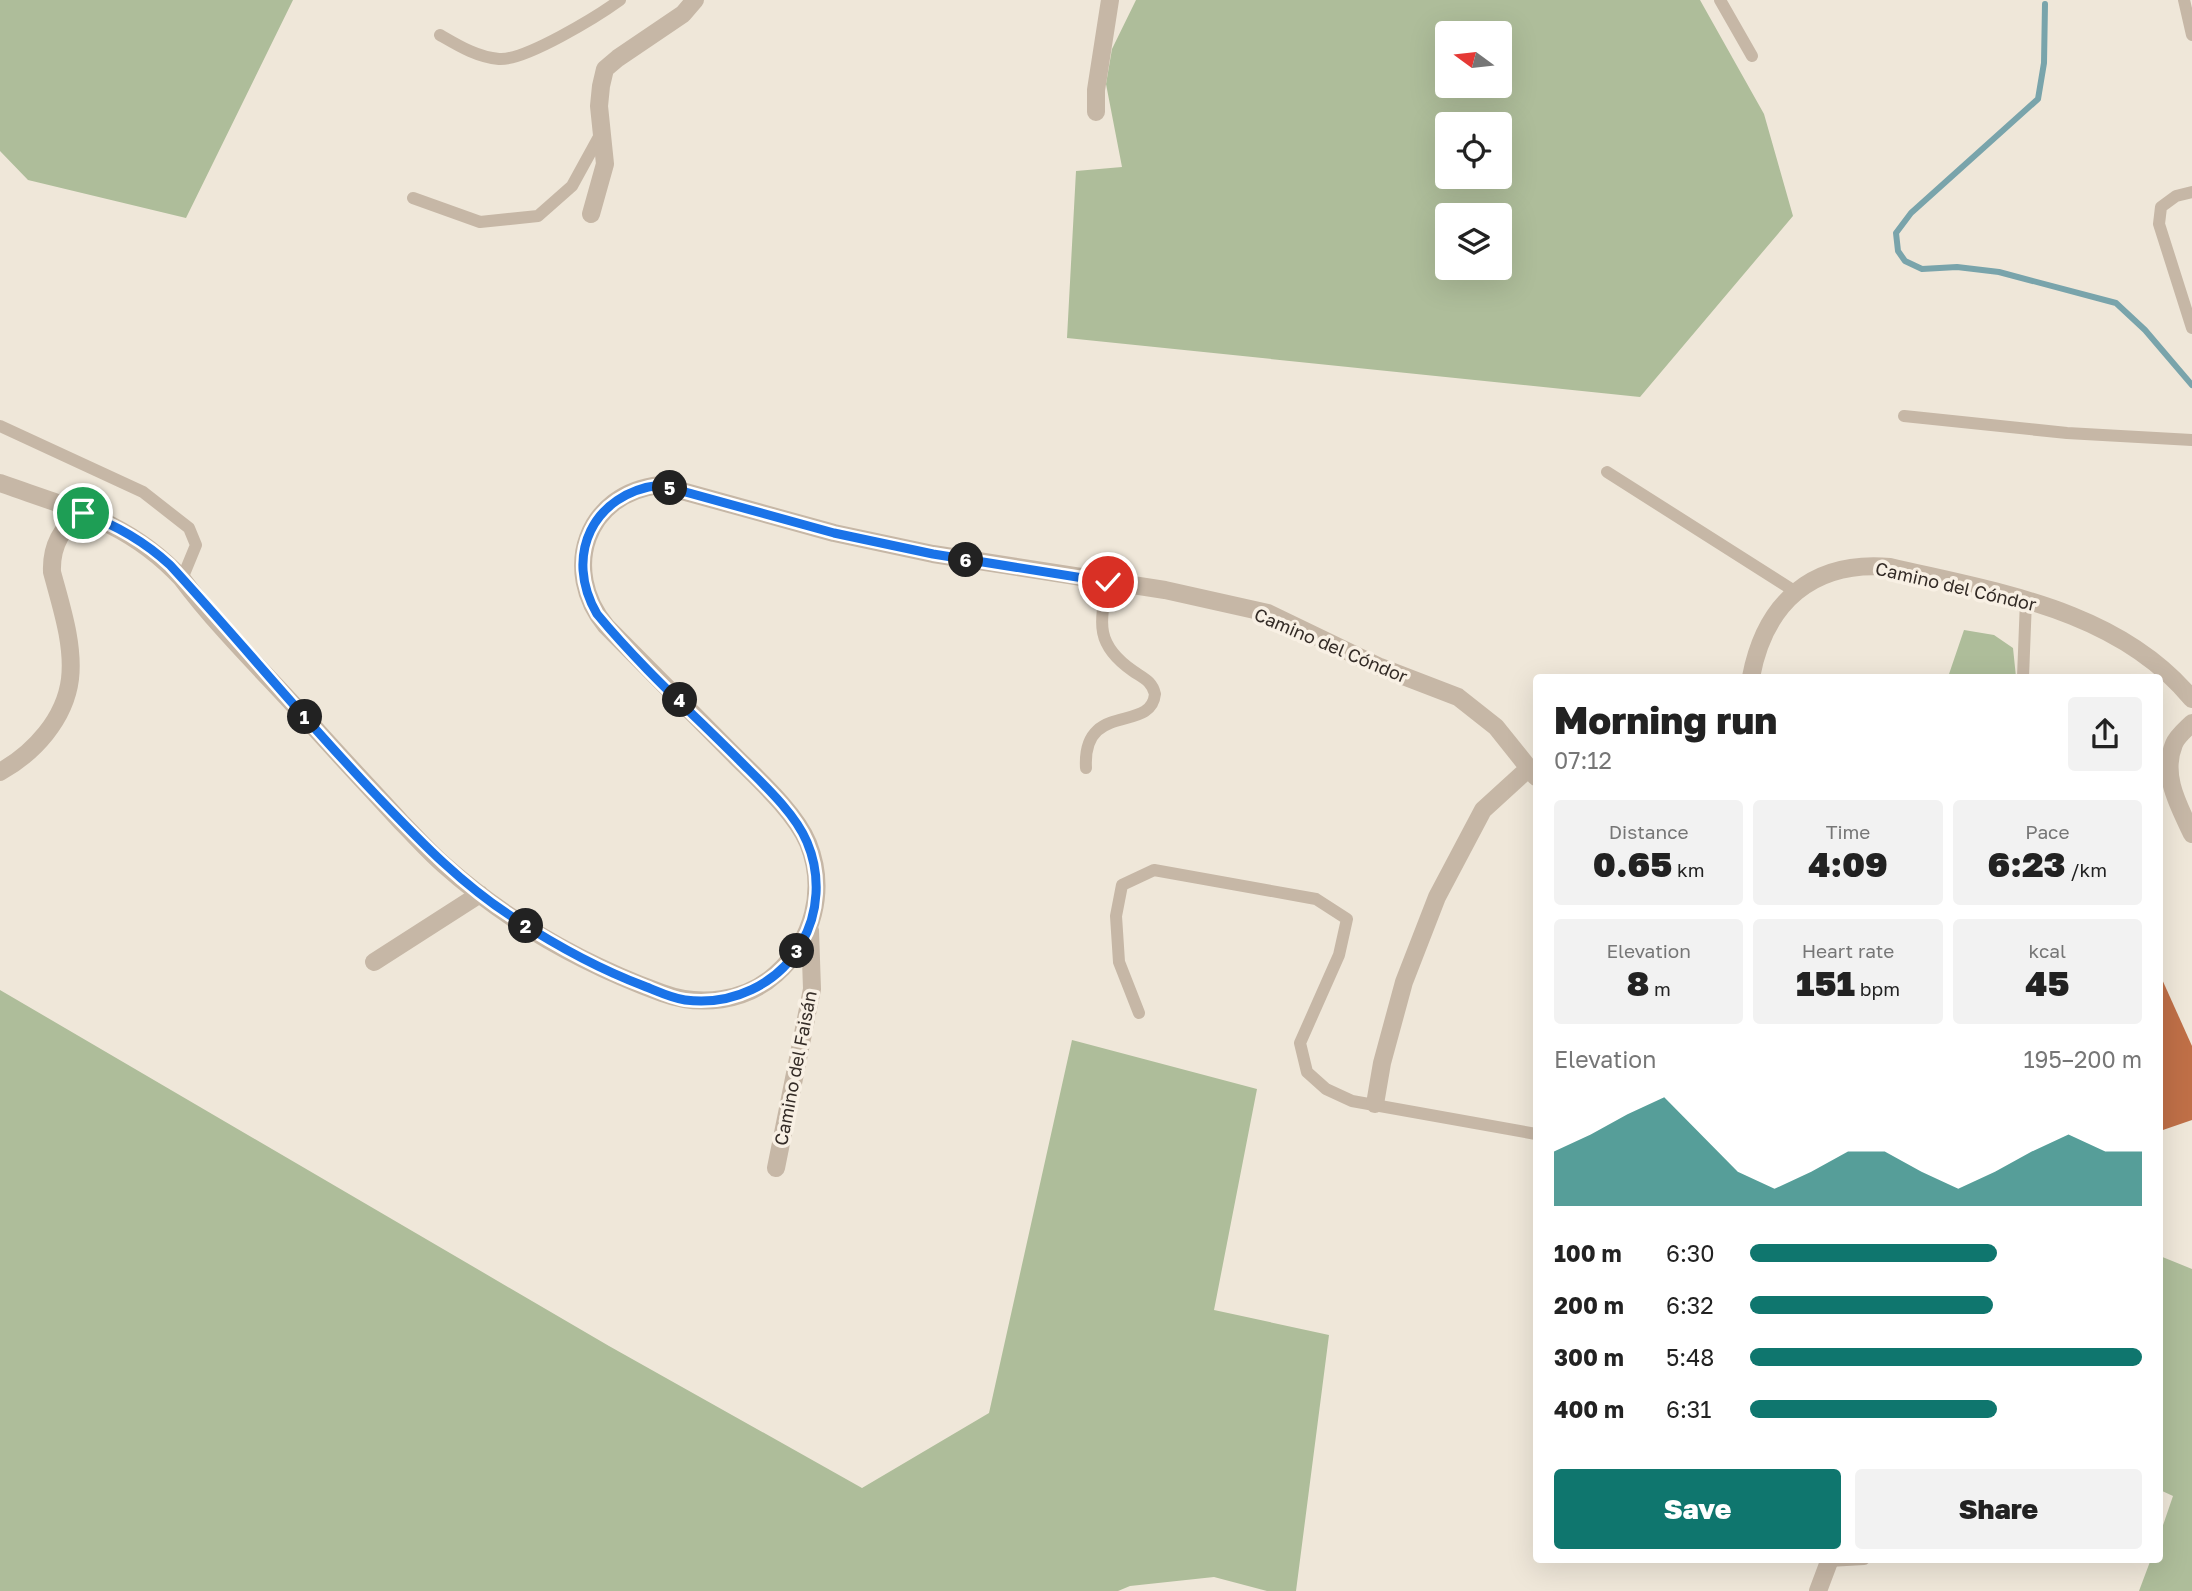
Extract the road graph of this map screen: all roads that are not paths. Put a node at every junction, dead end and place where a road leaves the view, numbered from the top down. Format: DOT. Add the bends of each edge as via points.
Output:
graph roads {
  1 [pos="620,0"];
  2 [pos="695,0"];
  3 [pos="1110,0"];
  4 [pos="1720,0"];
  5 [pos="2184,0"];
  6 [pos="440,35"];
  7 [pos="2192,35"];
  8 [pos="1752,56"];
  9 [pos="1096,112"];
  10 [pos="602,132"];
  11 [pos="2192,192"];
  12 [pos="413,198"];
  13 [pos="591,214"];
  14 [pos="2192,328"];
  15 [pos="1904,416"];
  16 [pos="0,426"];
  17 [pos="2192,440"];
  18 [pos="1607,472"];
  19 [pos="0,483"];
  20 [pos="83,513"];
  21 [pos="182,579"];
  22 [pos="1108,582"];
  23 [pos="1796,592"];
  24 [pos="2026,600"];
  25 [pos="1752,674"];
  26 [pos="2023,674"];
  27 [pos="2192,699"];
  28 [pos="2192,723"];
  29 [pos="1087,768"];
  30 [pos="0,772"];
  31 [pos="1532,773"];
  32 [pos="2192,834"];
  33 [pos="480,894"];
  34 [pos="810,926"];
  35 [pos="374,962"];
  36 [pos="1139,1013"];
  37 [pos="1375,1104"];
  38 [pos="1533,1133"];
  39 [pos="776,1168"];
  40 [pos="1828,1563"];
  41 [pos="1818,1591"];
  1 -- 6 [label="lane" via="544,46 502,59 469,52"];
  2 -- 10 [label="street" via="606,69 599,106"];
  3 -- 9 [label="street"];
  4 -- 8 [label="lane"];
  5 -- 7 [label="lane"];
  10 -- 12 [label="lane" via="572,186 538,216 480,222"];
  10 -- 13 [label="street" via="605,164"];
  11 -- 14 [label="lane" via="2161,207 2159,224"];
  15 -- 17 [label="lane"];
  16 -- 21 [label="lane" via="143,492 189,528 196,545"];
  18 -- 23 [label="lane"];
  19 -- 20 [label="street, Camino del Cóndor"];
  20 -- 21 [label="street, Camino del Cóndor" via="140,540"];
  20 -- 30 [label="street" via="62,531 52,562 68,641 66,693 44,735"];
  21 -- 33 [label="street, Camino del Cóndor" via="362,780 441,863"];
  22 -- 29 [label="lane" via="1100,621 1103,633 1115,656 1153,687 1155,701 1145,713 1113,721 1098,731 1088,747"];
  22 -- 31 [label="street, Camino del Cóndor" via="1268,614 1380,667 1458,697 1496,727"];
  22 -- 34 [label="street, Camino del Cóndor" via="834,533 660,485 634,491 602,514 586,540 583,555 589,600 606,626 799,825 816,874"];
  23 -- 24 [label="street, Camino del Cóndor" via="1827,574 1875,566"];
  23 -- 25 [label="street, Camino del Cóndor" via="1762,634"];
  24 -- 26 [label="lane"];
  24 -- 27 [label="street, Camino del Cóndor" via="2125,641"];
  28 -- 32 [label="street" via="2174,742 2169,764 2172,790"];
  31 -- 37 [label="street, Camino del Cóndor" via="1483,810 1437,897 1401,992"];
  33 -- 34 [label="street, Camino del Cóndor" via="587,961 683,999 720,1000 755,988 790,960"];
  33 -- 35 [label="street"];
  34 -- 39 [label="street, Camino del Faisán" via="812,989"];
  36 -- 37 [label="lane" via="1119,962 1116,916 1122,885 1154,870 1316,899 1347,919 1339,955 1300,1043 1307,1072 1326,1089 1352,1101"];
  37 -- 38 [label="lane"];
  40 -- 41 [label="street"];
}
